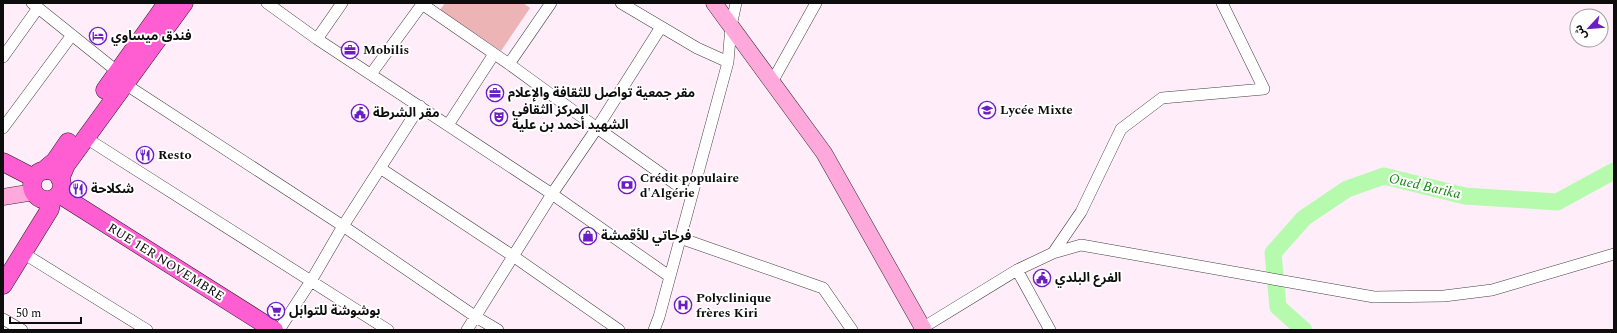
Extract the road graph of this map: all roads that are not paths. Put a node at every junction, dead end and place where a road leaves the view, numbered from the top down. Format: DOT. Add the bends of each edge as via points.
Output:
graph roads {
  1 [pos="167,3"];
  2 [pos="184,3"];
  3 [pos="267,3"];
  4 [pos="342,3"];
  5 [pos="551,3"];
  6 [pos="621,3"];
  7 [pos="714,3"];
  8 [pos="736,3"];
  9 [pos="816,3"];
  10 [pos="1222,3"];
  11 [pos="422,4"];
  12 [pos="35,6"];
  13 [pos="731,26"];
  14 [pos="661,27"];
  15 [pos="72,35"];
  16 [pos="317,39"];
  17 [pos="494,54"];
  18 [pos="3,57"];
  19 [pos="728,62"];
  20 [pos="509,64"];
  21 [pos="371,74"];
  22 [pos="122,78"];
  23 [pos="772,82"];
  24 [pos="420,106"];
  25 [pos="448,125"];
  26 [pos="3,128"];
  27 [pos="597,128"];
  28 [pos="86,138"];
  29 [pos="3,162"];
  30 [pos="380,168"];
  31 [pos="37,180"];
  32 [pos="57,191"];
  33 [pos="552,194"];
  34 [pos="691,195"];
  35 [pos="3,197"];
  36 [pos="343,226"];
  37 [pos="680,238"];
  38 [pos="23,253"];
  39 [pos="1053,253"];
  40 [pos="1614,254"];
  41 [pos="513,256"];
  42 [pos="1017,270"];
  43 [pos="669,276"];
  44 [pos="311,281"];
  45 [pos="3,285"];
  46 [pos="476,317"];
  47 [pos="3,319"];
  48 [pos="922,329"];
  49 [pos="22,330"];
  50 [pos="147,330"];
  51 [pos="274,330"];
  52 [pos="279,330"];
  53 [pos="388,330"];
  54 [pos="467,330"];
  55 [pos="498,330"];
  56 [pos="619,330"];
  57 [pos="654,330"];
  58 [pos="852,330"];
  59 [pos="1050,330"];
  1 -- 22 [label="main road"];
  2 -- 22 [label="main road"];
  3 -- 16 [label="street"];
  4 -- 16 [label="street"];
  5 -- 20 [label="street"];
  6 -- 14 [label="street"];
  7 -- 13 [label="main road"];
  8 -- 13 [label="street"];
  9 -- 23 [label="street"];
  10 -- 39 [label="street" via="1264,89 1162,98 1121,130 1081,212"];
  11 -- 17 [label="street"];
  11 -- 21 [label="street"];
  12 -- 15 [label="street"];
  12 -- 18 [label="street"];
  13 -- 19 [label="street"];
  13 -- 23 [label="main road"];
  14 -- 19 [label="street"];
  14 -- 27 [label="street"];
  15 -- 22 [label="street"];
  15 -- 26 [label="street"];
  16 -- 21 [label="street"];
  17 -- 20 [label="street"];
  17 -- 25 [label="street"];
  19 -- 34 [label="street"];
  20 -- 27 [label="street"];
  21 -- 24 [label="street"];
  22 -- 28 [label="main road"];
  22 -- 31 [label="main road"];
  22 -- 36 [label="street"];
  23 -- 48 [label="main road" via="824,152"];
  24 -- 25 [label="street"];
  24 -- 30 [label="street"];
  25 -- 33 [label="street"];
  27 -- 33 [label="street"];
  27 -- 34 [label="street"];
  28 -- 32 [label="main road" via="66,165"];
  28 -- 44 [label="street"];
  29 -- 31 [label="main road"];
  30 -- 36 [label="street"];
  30 -- 41 [label="street"];
  31 -- 32 [label="main road" via="42,199"];
  31 -- 32 [label="main road" via="53,172"];
  31 -- 35 [label="main road"];
  32 -- 38 [label="main road" via="50,209"];
  32 -- 51 [label="main road, RUE 1ER NOVEMBRE"];
  33 -- 41 [label="street"];
  33 -- 43 [label="street"];
  34 -- 37 [label="street"];
  36 -- 44 [label="street"];
  36 -- 46 [label="street"];
  37 -- 43 [label="street"];
  37 -- 58 [label="street" via="823,288"];
  38 -- 45 [label="main road"];
  38 -- 50 [label="street"];
  39 -- 40 [label="street" via="1081,245 1374,297 1444,296 1492,290"];
  39 -- 42 [label="street"];
  41 -- 46 [label="street"];
  41 -- 56 [label="street"];
  42 -- 48 [label="street"];
  42 -- 59 [label="street"];
  43 -- 57 [label="street"];
  44 -- 52 [label="street"];
  44 -- 53 [label="street"];
  46 -- 54 [label="street"];
  46 -- 55 [label="street"];
  47 -- 49 [label="street"];
}
